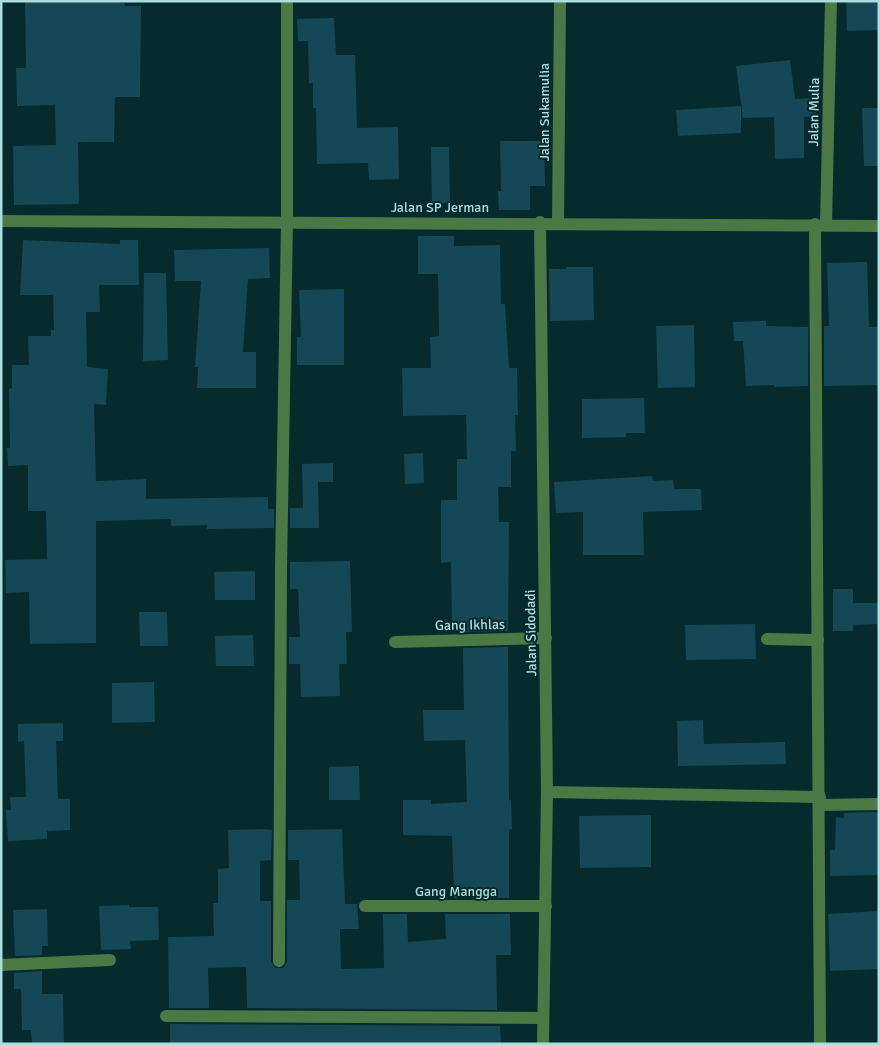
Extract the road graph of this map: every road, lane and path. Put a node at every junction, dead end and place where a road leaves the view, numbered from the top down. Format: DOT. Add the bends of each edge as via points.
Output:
graph roads {
  1 [pos="288,1"];
  2 [pos="560,1"];
  3 [pos="831,1"];
  4 [pos="1,221"];
  5 [pos="287,221"];
  6 [pos="540,222"];
  7 [pos="558,222"];
  8 [pos="821,224"];
  9 [pos="879,226"];
  10 [pos="546,638"];
  11 [pos="767,639"];
  12 [pos="818,640"];
  13 [pos="395,642"];
  14 [pos="547,792"];
  15 [pos="820,801"];
  16 [pos="879,804"];
  17 [pos="365,906"];
  18 [pos="546,906"];
  19 [pos="110,960"];
  20 [pos="280,961"];
  21 [pos="1,965"];
  22 [pos="166,1016"];
  23 [pos="543,1018"];
  24 [pos="543,1044"];
  25 [pos="820,1044"];
  1 -- 5 [label="street"];
  2 -- 7 [label="street, Jalan Sukamulia"];
  3 -- 8 [label="street, Jalan Mulia"];
  4 -- 5 [label="street, Jalan SP Jerman"];
  5 -- 6 [label="street, Jalan SP Jerman"];
  5 -- 20 [label="street" via="281,568"];
  6 -- 7 [label="street, Jalan SP Jerman"];
  6 -- 10 [label="street, Jalan Sidodadi"];
  7 -- 8 [label="street, Jalan SP Jerman"];
  8 -- 9 [label="street, Jalan SP Jerman"];
  8 -- 12 [label="street, Jalan Mulia"];
  10 -- 13 [label="street, Gang Ikhlas"];
  10 -- 14 [label="street, Jalan Sidodadi"];
  11 -- 12 [label="street"];
  12 -- 15 [label="street, Jalan Mulia"];
  14 -- 15 [label="street"];
  14 -- 18 [label="street, Jalan Sidodadi"];
  15 -- 16 [label="street"];
  15 -- 25 [label="street, Jalan Mulia"];
  17 -- 18 [label="street, Gang Mangga"];
  18 -- 23 [label="street, Jalan Sidodadi"];
  19 -- 21 [label="street"];
  22 -- 23 [label="street"];
  23 -- 24 [label="street, Jalan Sidodadi"];
}
